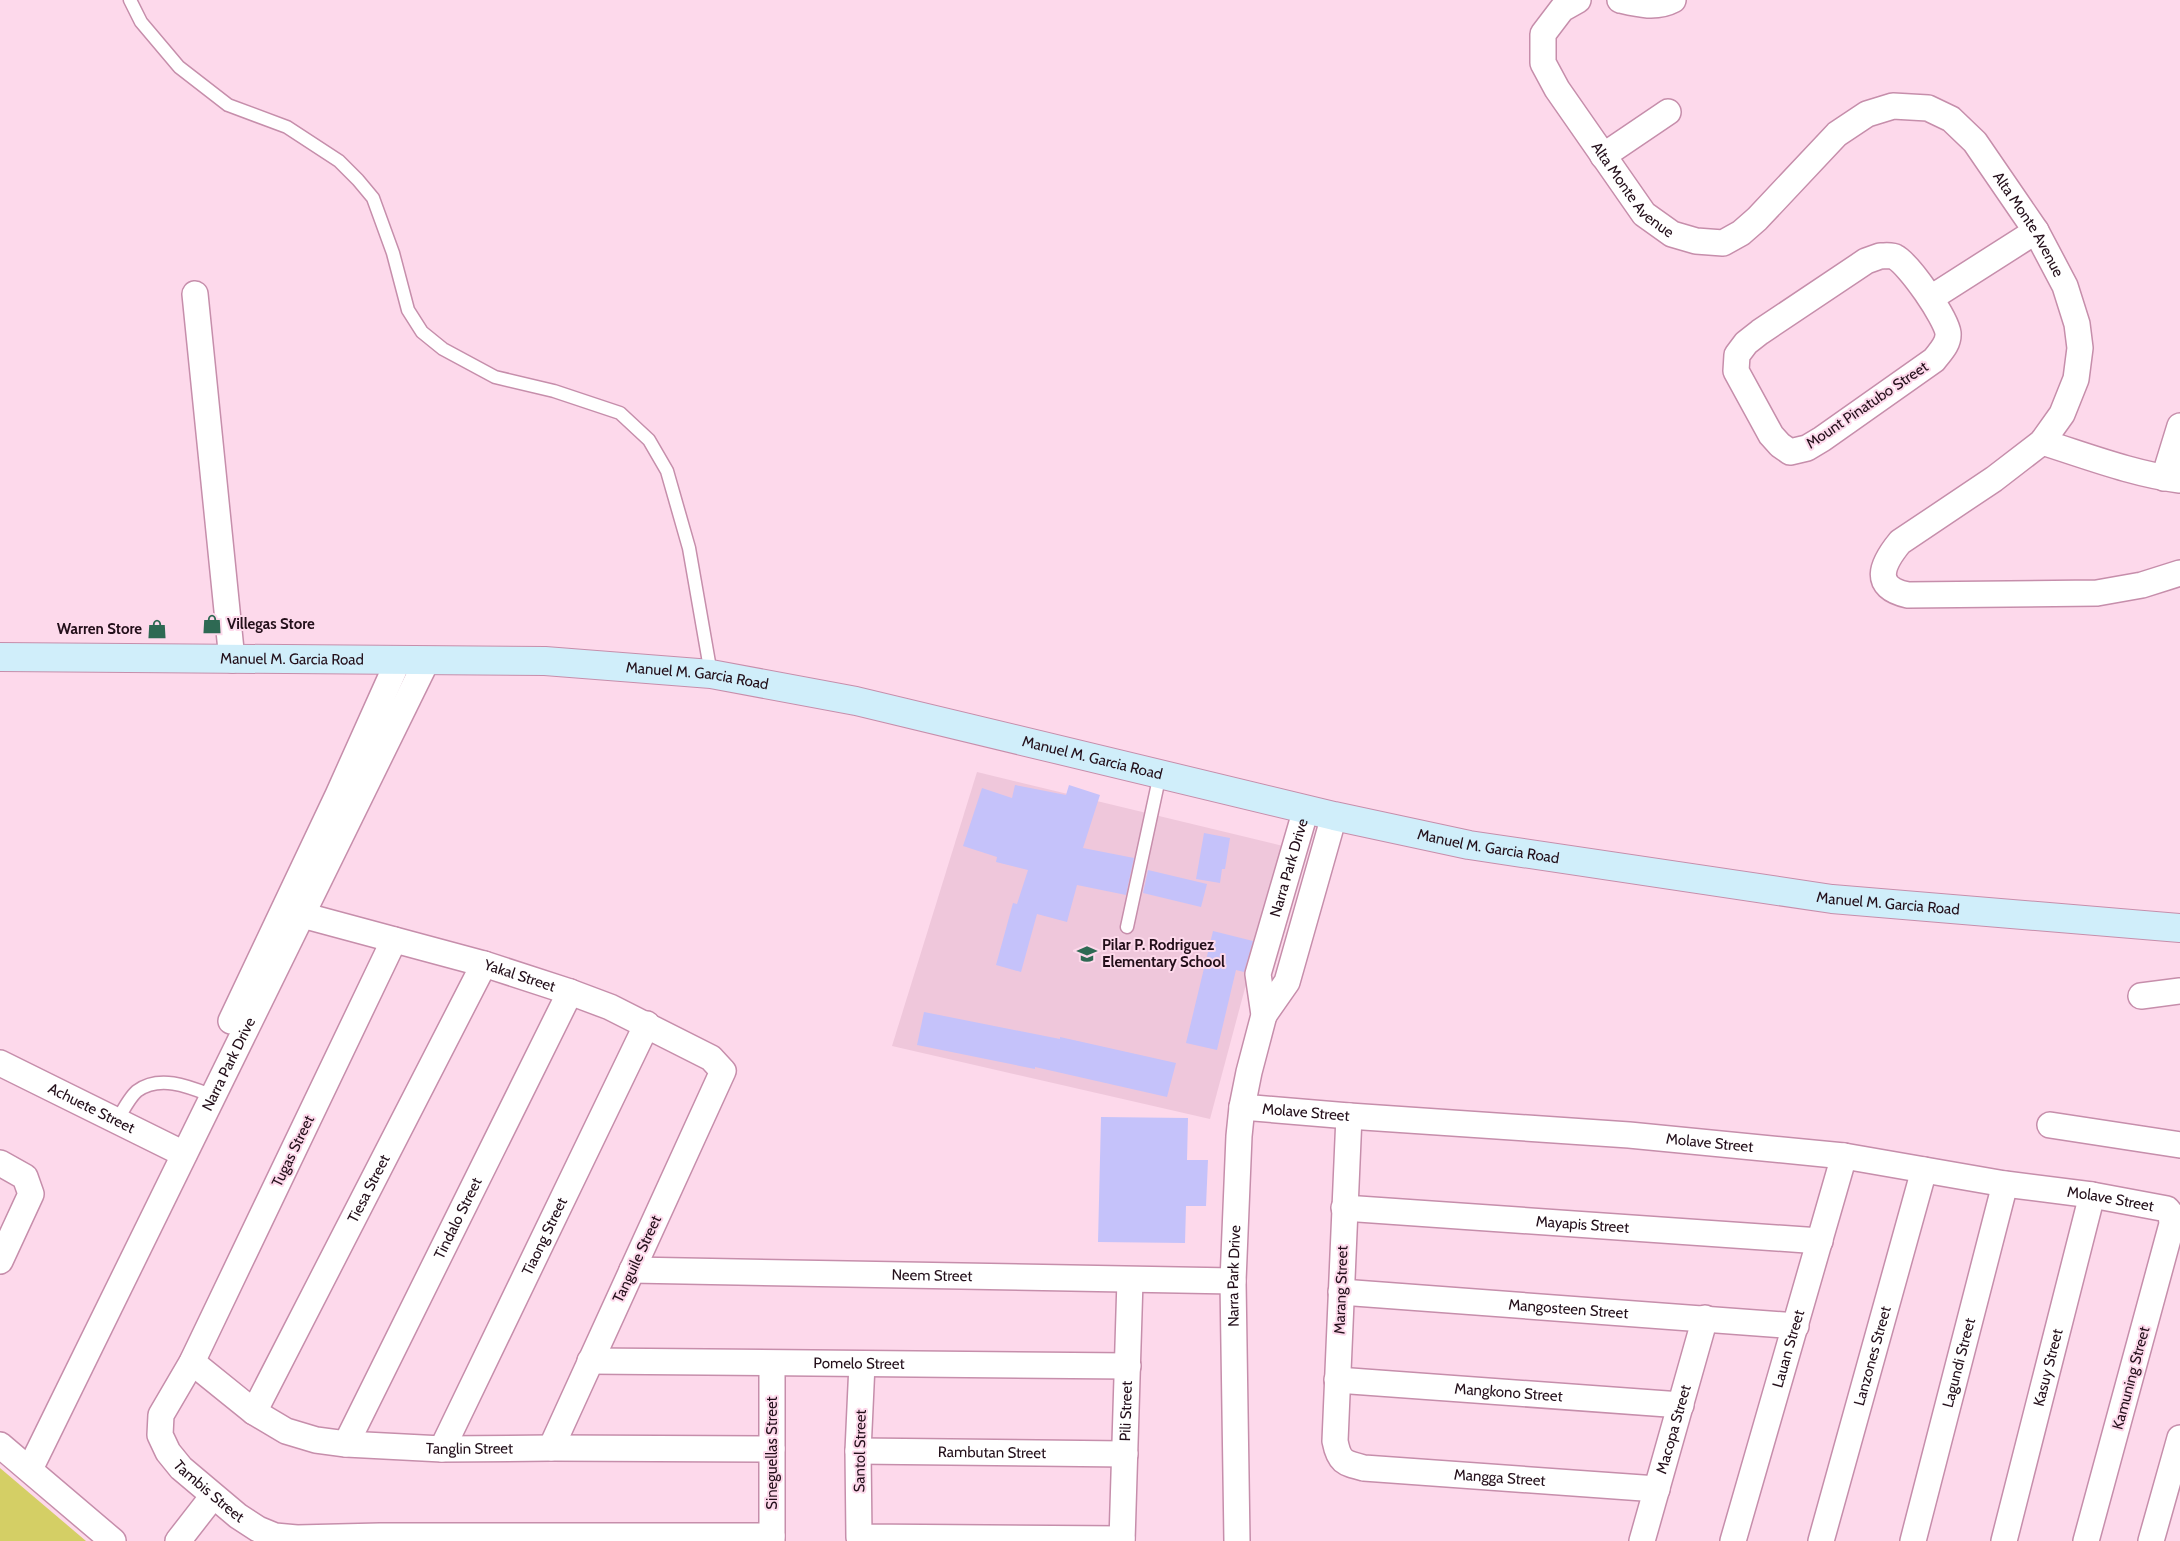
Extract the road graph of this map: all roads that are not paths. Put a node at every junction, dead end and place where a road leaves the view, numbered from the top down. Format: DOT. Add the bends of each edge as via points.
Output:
graph roads {
  1 [pos="130,0"];
  2 [pos="1578,0"];
  3 [pos="1620,0"];
  4 [pos="1673,0"];
  5 [pos="1668,112"];
  6 [pos="1603,156"];
  7 [pos="2036,231"];
  8 [pos="195,294"];
  9 [pos="1931,298"];
  10 [pos="2180,426"];
  11 [pos="2042,442"];
  12 [pos="2172,479"];
  13 [pos="2180,573"];
  14 [pos="0,657"];
  15 [pos="399,659"];
  16 [pos="232,660"];
  17 [pos="427,660"];
  18 [pos="711,674"];
  19 [pos="1160,774"];
  20 [pos="1306,809"];
  21 [pos="1334,816"];
  22 [pos="302,915"];
  23 [pos="1127,926"];
  24 [pos="2180,928"];
  25 [pos="394,940"];
  26 [pos="484,964"];
  27 [pos="2180,991"];
  28 [pos="570,992"];
  29 [pos="2141,996"];
  30 [pos="1264,1015"];
  31 [pos="647,1024"];
  32 [pos="0,1063"];
  33 [pos="723,1071"];
  34 [pos="206,1093"];
  35 [pos="1242,1107"];
  36 [pos="1350,1116"];
  37 [pos="117,1121"];
  38 [pos="2050,1125"];
  39 [pos="2180,1144"];
  40 [pos="178,1151"];
  41 [pos="1844,1156"];
  42 [pos="0,1163"];
  43 [pos="1924,1170"];
  44 [pos="2005,1184"];
  45 [pos="2092,1196"];
  46 [pos="1344,1208"];
  47 [pos="2171,1214"];
  48 [pos="1820,1241"];
  49 [pos="0,1261"];
  50 [pos="632,1270"];
  51 [pos="1130,1280"];
  52 [pos="1233,1281"];
  53 [pos="1341,1292"];
  54 [pos="1705,1318"];
  55 [pos="1796,1326"];
  56 [pos="590,1361"];
  57 [pos="192,1362"];
  58 [pos="772,1364"];
  59 [pos="862,1364"];
  60 [pos="1128,1366"];
  61 [pos="1338,1380"];
  62 [pos="1681,1405"];
  63 [pos="254,1412"];
  64 [pos="2180,1438"];
  65 [pos="346,1444"];
  66 [pos="550,1448"];
  67 [pos="442,1449"];
  68 [pos="772,1449"];
  69 [pos="858,1451"];
  70 [pos="1125,1454"];
  71 [pos="16,1458"];
  72 [pos="1344,1461"];
  73 [pos="1657,1489"];
  74 [pos="213,1496"];
  75 [pos="772,1539"];
  76 [pos="1122,1540"];
  77 [pos="113,1541"];
  78 [pos="178,1541"];
  79 [pos="1237,1541"];
  80 [pos="1642,1541"];
  81 [pos="1733,1541"];
  82 [pos="1821,1541"];
  83 [pos="1913,1541"];
  84 [pos="2004,1541"];
  85 [pos="2086,1541"];
  86 [pos="2151,1541"];
  1 -- 18 [label="lane" via="141,22 179,66 228,105 287,127 339,161 358,180 373,198 393,253 408,310 422,332 443,349 495,377 554,391 620,413 649,440 666,471 689,548"];
  2 -- 6 [label="street, Alta Monte Avenue" via="1562,9 1543,34 1543,63"];
  3 -- 4 [label="street" via="1644,6"];
  5 -- 6 [label="street"];
  6 -- 7 [label="street, Alta Monte Avenue" via="1644,214 1672,234 1696,241 1723,243 1757,219 1837,134 1868,114 1893,106 1928,108 1951,119 1975,142"];
  7 -- 9 [label="street"];
  7 -- 11 [label="street, Alta Monte Avenue" via="2065,286 2080,348 2076,379 2062,414"];
  8 -- 16 [label="street"];
  9 -- 9 [label="street, Mount Pinatubo Street" via="1894,256 1880,256 1866,261 1746,342 1737,355 1736,371 1770,435 1790,452 1807,448 1934,360 1947,343 1948,334"];
  10 -- 12 [label="street"];
  11 -- 12 [label="street"];
  11 -- 13 [label="street, Alta Monte Avenue" via="1994,479 1900,542 1888,555 1883,567 1883,579 1888,587 1908,595 2098,593 2142,585"];
  14 -- 16 [label="main road, Manuel M. Garcia Road"];
  15 -- 16 [label="main road, Manuel M. Garcia Road"];
  15 -- 17 [label="main road, Manuel M. Garcia Road"];
  15 -- 34 [label="street, Narra Park Drive"];
  17 -- 18 [label="main road, Manuel M. Garcia Road" via="546,661"];
  17 -- 22 [label="street, Narra Park Drive"];
  18 -- 19 [label="main road, Manuel M. Garcia Road" via="856,701"];
  19 -- 20 [label="main road, Manuel M. Garcia Road"];
  19 -- 23 [label="lane"];
  20 -- 21 [label="main road, Manuel M. Garcia Road"];
  20 -- 30 [label="street, Narra Park Drive" via="1258,974"];
  21 -- 24 [label="main road, Manuel M. Garcia Road" via="1469,845 1832,899"];
  21 -- 30 [label="street, Narra Park Drive" via="1287,982"];
  22 -- 25 [label="street, Yakal Street"];
  22 -- 34 [label="street, Narra Park Drive"];
  25 -- 26 [label="street, Yakal Street"];
  25 -- 57 [label="street, Tugas Street"];
  26 -- 28 [label="street, Yakal Street"];
  26 -- 63 [label="street, Tiesa Street"];
  27 -- 29 [label="street"];
  28 -- 31 [label="street, Yakal Street"];
  28 -- 65 [label="street, Tindalo Street"];
  30 -- 35 [label="street, Narra Park Drive"];
  31 -- 33 [label="street, Yakal Street" via="711,1058"];
  31 -- 67 [label="street, Tiaong Street"];
  32 -- 37 [label="street, Achuete Street"];
  33 -- 50 [label="street, Tanguile Street"];
  34 -- 37 [label="lane" via="172,1083 156,1083 137,1092"];
  34 -- 40 [label="street, Narra Park Drive"];
  35 -- 36 [label="street, Molave Street"];
  35 -- 52 [label="street, Narra Park Drive"];
  36 -- 41 [label="street, Molave Street" via="1629,1135"];
  36 -- 46 [label="street, Marang Street"];
  37 -- 40 [label="street, Achuete Street"];
  38 -- 39 [label="street"];
  40 -- 71 [label="street, Narra Park Drive"];
  41 -- 43 [label="street, Molave Street"];
  41 -- 48 [label="street, Lauan Street"];
  42 -- 49 [label="street" via="25,1177 30,1194"];
  43 -- 44 [label="street, Molave Street"];
  43 -- 82 [label="street, Lanzones Street"];
  44 -- 45 [label="street, Molave Street"];
  44 -- 83 [label="street, Lagundi Street"];
  45 -- 47 [label="street, Molave Street" via="2162,1207"];
  45 -- 84 [label="street, Kasuy Street"];
  46 -- 48 [label="street, Mayapis Street"];
  46 -- 53 [label="street, Marang Street"];
  47 -- 85 [label="street, Kamuning Street" via="2169,1236"];
  48 -- 55 [label="street, Lauan Street"];
  50 -- 51 [label="street, Neem Street"];
  50 -- 56 [label="street, Tanguile Street"];
  51 -- 52 [label="street, Neem Street"];
  51 -- 60 [label="street, Pili Street"];
  52 -- 79 [label="street, Narra Park Drive"];
  53 -- 54 [label="street, Mangosteen Street"];
  53 -- 61 [label="street, Marang Street"];
  54 -- 55 [label="street, Mangosteen Street"];
  54 -- 62 [label="street, Macopa Street"];
  55 -- 81 [label="street, Lauan Street"];
  56 -- 58 [label="street, Pomelo Street"];
  56 -- 66 [label="street, Tanguile Street"];
  57 -- 63 [label="street, Tanglin Street"];
  57 -- 74 [label="street, Tambis Street" via="161,1415 160,1435 181,1468"];
  58 -- 59 [label="street, Pomelo Street"];
  58 -- 68 [label="street, Sineguellas Street"];
  59 -- 60 [label="street, Pomelo Street"];
  59 -- 69 [label="street, Santol Street"];
  60 -- 70 [label="street, Pili Street"];
  61 -- 62 [label="street, Mangkono Street"];
  61 -- 72 [label="street, Marang Street" via="1335,1441 1337,1453"];
  62 -- 73 [label="street, Macopa Street"];
  63 -- 65 [label="street, Tanglin Street" via="286,1431"];
  64 -- 86 [label="street"];
  65 -- 67 [label="street, Tanglin Street"];
  66 -- 67 [label="street, Tanglin Street"];
  66 -- 68 [label="street, Tanglin Street"];
  68 -- 75 [label="street, Sineguellas Street"];
  69 -- 70 [label="street, Rambutan Street"];
  69 -- 76 [label="street, Santol Street" via="859,1537"];
  70 -- 76 [label="street, Pili Street"];
  71 -- 77 [label="street, Narra Park Drive"];
  72 -- 73 [label="street, Mangga Street" via="1364,1468"];
  73 -- 80 [label="street, Macopa Street"];
  74 -- 75 [label="street, Tambis Street" via="258,1528 275,1536 290,1538"];
  74 -- 78 [label="street"];
}
